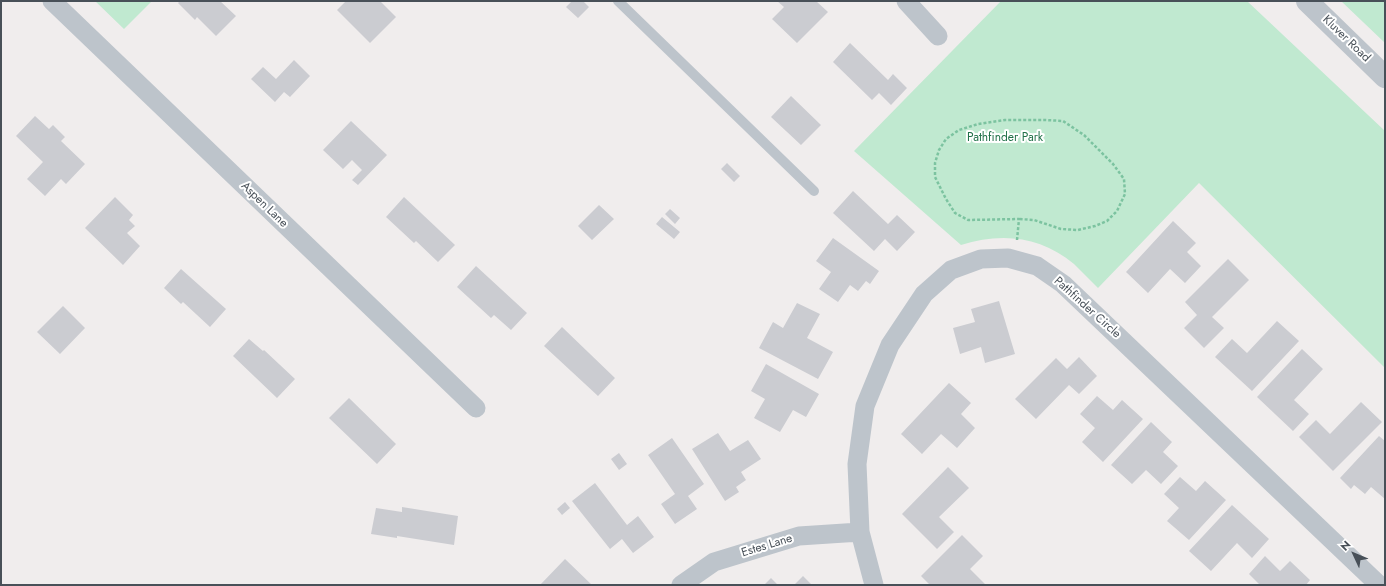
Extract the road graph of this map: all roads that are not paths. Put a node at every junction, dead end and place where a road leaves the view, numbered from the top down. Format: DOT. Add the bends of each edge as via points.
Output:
graph roads {
  1 [pos="52,1"];
  2 [pos="618,1"];
  3 [pos="906,1"];
  4 [pos="1307,1"];
  5 [pos="938,36"];
  6 [pos="1385,77"];
  7 [pos="814,191"];
  8 [pos="476,408"];
  9 [pos="860,532"];
  10 [pos="682,585"];
  11 [pos="874,585"];
  12 [pos="1379,585"];
  1 -- 8 [label="street, Aspen Lane"];
  2 -- 7 [label="lane"];
  3 -- 5 [label="street"];
  4 -- 6 [label="street, Kluver Road"];
  9 -- 10 [label="street, Estes Lane" via="799,536 714,562"];
  9 -- 11 [label="street, Pathfinder Circle"];
  9 -- 12 [label="street, Pathfinder Circle" via="857,464 865,406 890,345 924,294 951,270 981,259 1008,258 1037,266 1063,284"];
}
